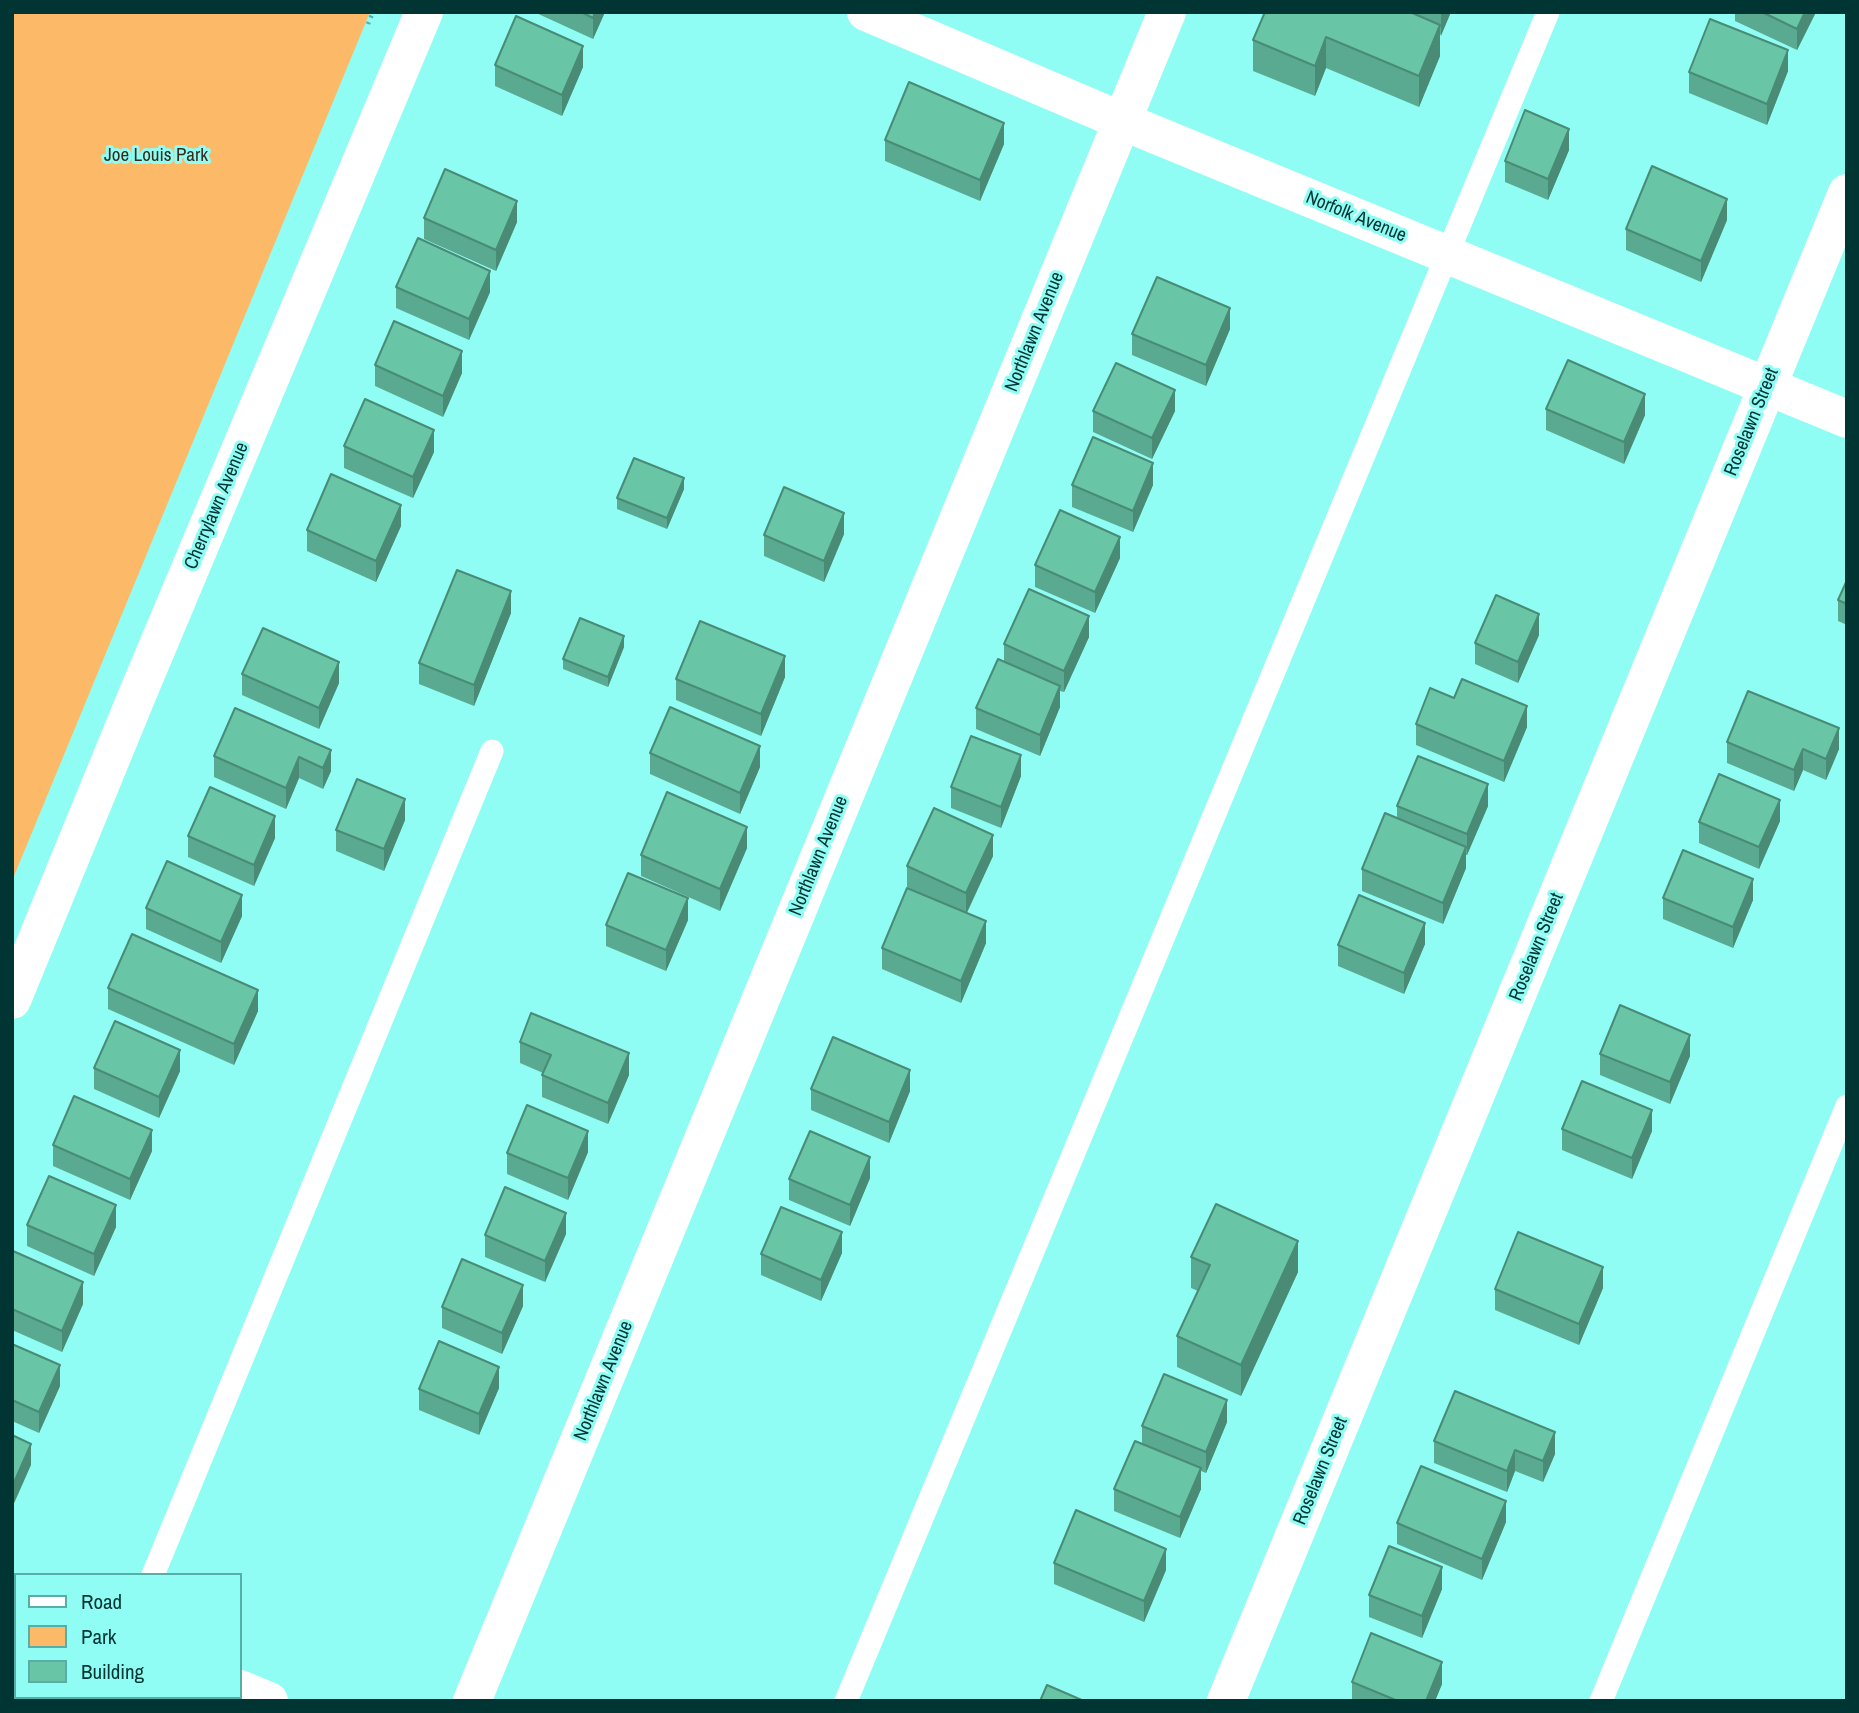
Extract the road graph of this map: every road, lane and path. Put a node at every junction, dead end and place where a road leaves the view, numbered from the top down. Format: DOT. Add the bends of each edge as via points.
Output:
graph roads {
  1 [pos="424,12"];
  2 [pos="866,12"];
  3 [pos="1167,12"];
  4 [pos="1548,12"];
  5 [pos="1122,121"];
  6 [pos="1847,192"];
  7 [pos="1447,254"];
  8 [pos="1767,386"];
  9 [pos="1847,419"];
  10 [pos="492,751"];
  11 [pos="12,1000"];
  12 [pos="1847,1106"];
  13 [pos="154,1573"];
  14 [pos="242,1690"];
  15 [pos="269,1701"];
  16 [pos="472,1701"];
  17 [pos="846,1701"];
  18 [pos="1226,1701"];
  19 [pos="1601,1701"];
  1 -- 11 [label="street, Cherrylawn Avenue"];
  2 -- 5 [label="street, Norfolk Avenue"];
  3 -- 5 [label="street, Northlawn Avenue"];
  4 -- 7 [label="lane"];
  5 -- 7 [label="street, Norfolk Avenue"];
  5 -- 16 [label="street, Northlawn Avenue"];
  6 -- 8 [label="street, Roselawn Street"];
  7 -- 8 [label="street, Norfolk Avenue"];
  7 -- 17 [label="lane"];
  8 -- 9 [label="street, Norfolk Avenue"];
  8 -- 18 [label="street, Roselawn Street"];
  10 -- 13 [label="lane"];
  12 -- 19 [label="lane"];
  14 -- 15 [label="street"];
}
